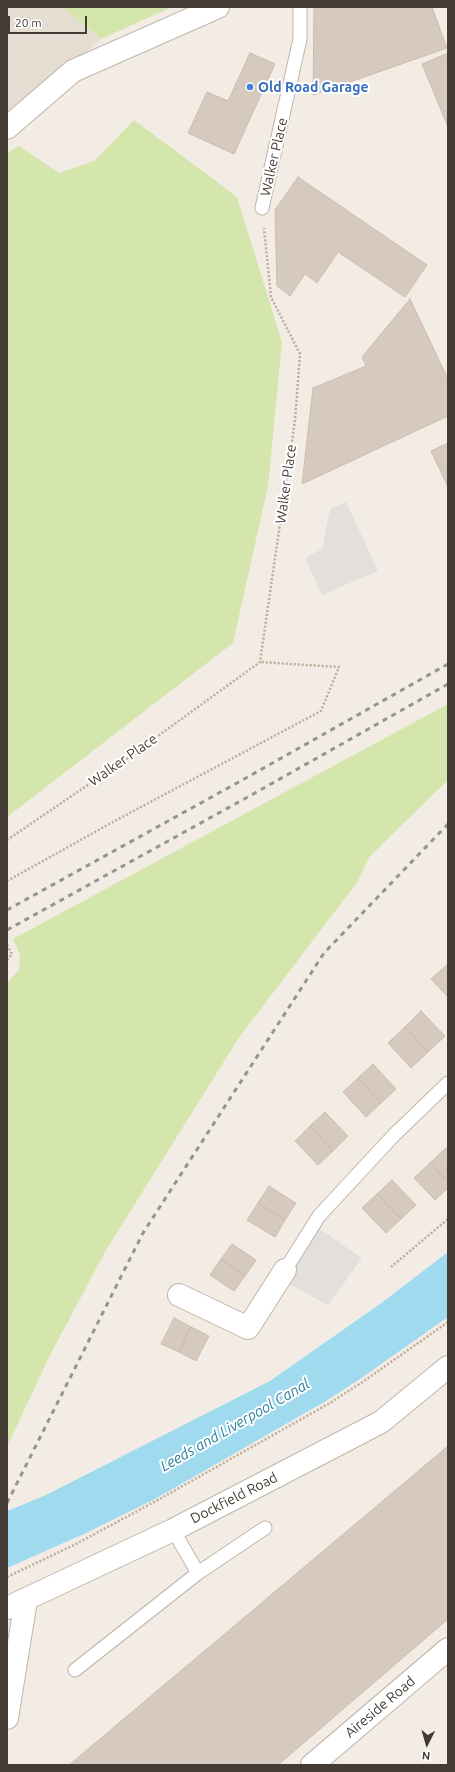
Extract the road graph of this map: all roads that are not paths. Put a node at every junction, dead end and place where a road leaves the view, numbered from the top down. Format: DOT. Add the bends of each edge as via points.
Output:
graph roads {
  1 [pos="218,7"];
  2 [pos="300,7"];
  3 [pos="7,128"];
  4 [pos="262,208"];
  5 [pos="448,1083"];
  6 [pos="285,1270"];
  7 [pos="179,1295"];
  8 [pos="448,1367"];
  9 [pos="266,1528"];
  10 [pos="173,1530"];
  11 [pos="198,1573"];
  12 [pos="17,1604"];
  13 [pos="448,1650"];
  14 [pos="75,1670"];
  15 [pos="7,1718"];
  16 [pos="312,1765"];
  1 -- 3 [label="street" via="73,71"];
  2 -- 4 [label="lane, Walker Place" via="300,39"];
  5 -- 6 [label="lane" via="393,1136 319,1216"];
  6 -- 7 [label="street" via="248,1328"];
  8 -- 10 [label="street, Dockfield Road" via="381,1422"];
  9 -- 11 [label="lane"];
  10 -- 11 [label="lane"];
  10 -- 12 [label="street, Dockfield Road"];
  11 -- 14 [label="lane"];
  12 -- 15 [label="street"];
  13 -- 16 [label="street, Aireside Road"];
}
